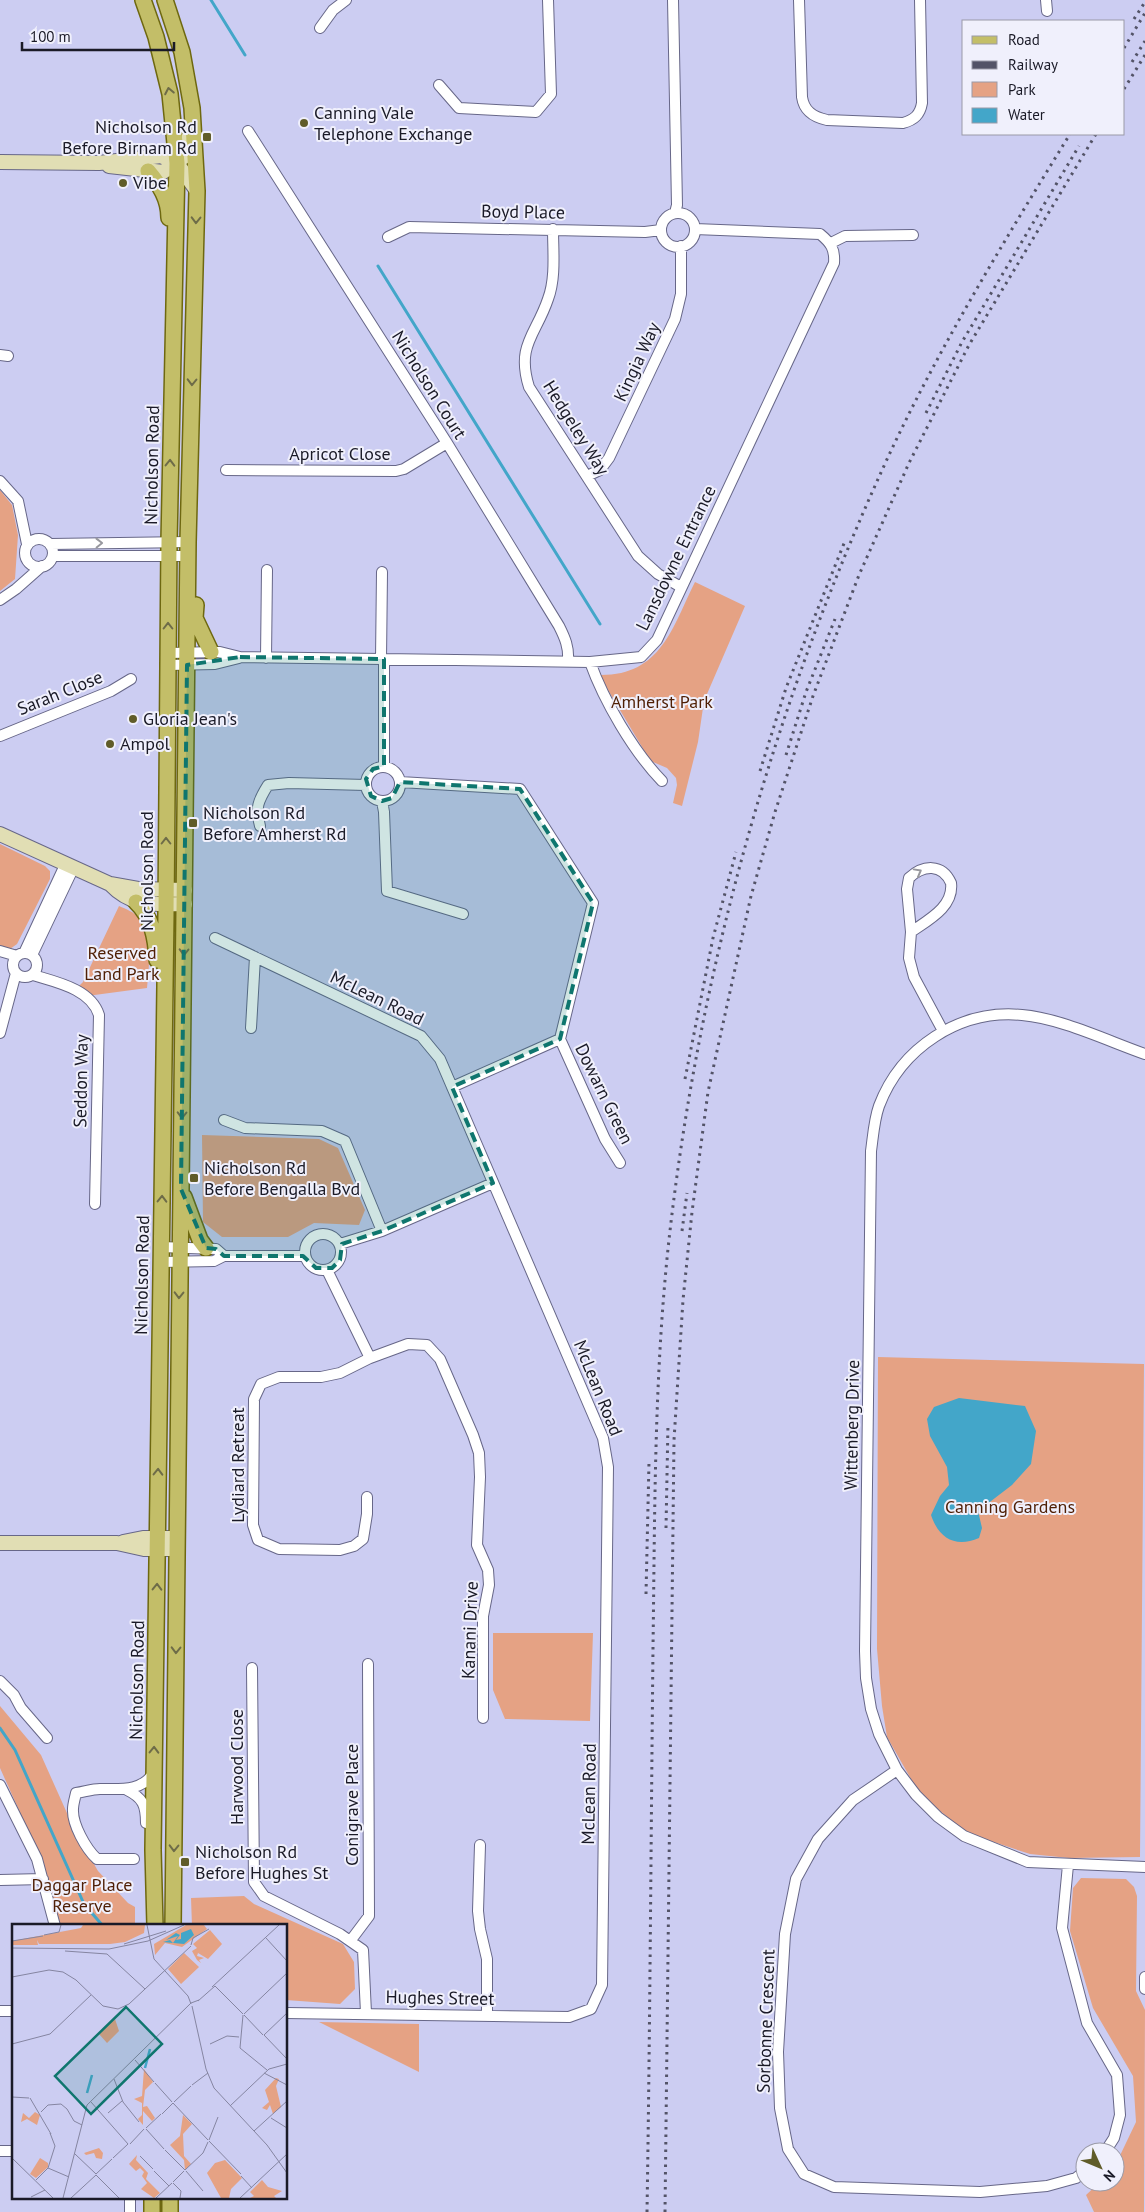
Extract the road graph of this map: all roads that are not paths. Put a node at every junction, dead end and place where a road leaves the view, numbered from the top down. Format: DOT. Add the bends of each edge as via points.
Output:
graph roads {
  1 [pos="143,0"];
  2 [pos="166,0"];
  3 [pos="346,0"];
  4 [pos="548,0"];
  5 [pos="674,0"];
  6 [pos="799,0"];
  7 [pos="920,0"];
  8 [pos="1046,0"];
  9 [pos="1046,11"];
  10 [pos="320,28"];
  11 [pos="182,52"];
  12 [pos="439,85"];
  13 [pos="248,131"];
  14 [pos="0,162"];
  15 [pos="177,163"];
  16 [pos="99,164"];
  17 [pos="148,171"];
  18 [pos="197,191"];
  19 [pos="675,213"];
  20 [pos="553,229"];
  21 [pos="695,229"];
  22 [pos="660,230"];
  23 [pos="912,235"];
  24 [pos="388,237"];
  25 [pos="830,243"];
  26 [pos="681,246"];
  27 [pos="172,368"];
  28 [pos="447,444"];
  29 [pos="226,470"];
  30 [pos="587,476"];
  31 [pos="0,481"];
  32 [pos="25,524"];
  33 [pos="38,539"];
  34 [pos="27,544"];
  35 [pos="51,544"];
  36 [pos="169,549"];
  37 [pos="188,549"];
  38 [pos="53,556"];
  39 [pos="28,562"];
  40 [pos="42,566"];
  41 [pos="267,570"];
  42 [pos="382,572"];
  43 [pos="21,584"];
  44 [pos="681,587"];
  45 [pos="0,600"];
  46 [pos="211,652"];
  47 [pos="240,657"];
  48 [pos="266,658"];
  49 [pos="168,659"];
  50 [pos="187,659"];
  51 [pos="382,659"];
  52 [pos="568,661"];
  53 [pos="590,662"];
  54 [pos="131,679"];
  55 [pos="0,736"];
  56 [pos="384,766"];
  57 [pos="662,781"];
  58 [pos="400,782"];
  59 [pos="366,784"];
  60 [pos="382,801"];
  61 [pos="260,826"];
  62 [pos="0,834"];
  63 [pos="69,867"];
  64 [pos="110,884"];
  65 [pos="166,897"];
  66 [pos="185,897"];
  67 [pos="136,902"];
  68 [pos="463,914"];
  69 [pos="911,932"];
  70 [pos="215,938"];
  71 [pos="0,951"];
  72 [pos="0,957"];
  73 [pos="255,957"];
  74 [pos="24,965"];
  75 [pos="251,1028"];
  76 [pos="943,1031"];
  77 [pos="0,1033"];
  78 [pos="164,1033"];
  79 [pos="560,1039"];
  80 [pos="1145,1054"];
  81 [pos="452,1087"];
  82 [pos="224,1120"];
  83 [pos="620,1163"];
  84 [pos="493,1183"];
  85 [pos="181,1189"];
  86 [pos="95,1204"];
  87 [pos="382,1231"];
  88 [pos="340,1244"];
  89 [pos="180,1247"];
  90 [pos="206,1248"];
  91 [pos="161,1255"];
  92 [pos="224,1256"];
  93 [pos="305,1256"];
  94 [pos="180,1263"];
  95 [pos="327,1270"];
  96 [pos="370,1358"];
  97 [pos="367,1497"];
  98 [pos="0,1543"];
  99 [pos="158,1543"];
  100 [pos="177,1543"];
  101 [pos="477,1545"];
  102 [pos="368,1664"];
  103 [pos="252,1668"];
  104 [pos="0,1681"];
  105 [pos="483,1718"];
  106 [pos="47,1738"];
  107 [pos="897,1770"];
  108 [pos="154,1772"];
  109 [pos="0,1785"];
  110 [pos="127,1790"];
  111 [pos="174,1825"];
  112 [pos="480,1845"];
  113 [pos="152,1850"];
  114 [pos="134,1859"];
  115 [pos="1068,1865"];
  116 [pos="1145,1867"];
  117 [pos="43,1879"];
  118 [pos="0,1880"];
  119 [pos="153,1886"];
  120 [pos="54,1924"];
  121 [pos="155,1924"];
  122 [pos="173,1924"];
  123 [pos="351,1940"];
  124 [pos="1145,1977"];
  125 [pos="1145,1989"];
  126 [pos="592,2009"];
  127 [pos="288,2013"];
  128 [pos="366,2013"];
  129 [pos="487,2014"];
  130 [pos="1111,2142"];
  131 [pos="1075,2178"];
  15 -- 1 [label="main road, Nicholson Road, one-way" via="170,94"];
  2 -- 11 [label="main road"];
  3 -- 10 [label="street" via="333,10"];
  4 -- 12 [label="street" via="551,94 536,112 459,108"];
  5 -- 19 [label="street"];
  6 -- 7 [label="street" via="802,97 806,108 827,120 903,123 914,119 922,103"];
  8 -- 9 [label="street"];
  11 -- 15 [label="street" via="179,74 189,150"];
  11 -- 18 [label="main road" via="192,108"];
  13 -- 28 [label="street, Nicholson Court"];
  14 -- 16 [label="street"];
  15 -- 16 [label="street" via="162,156"];
  15 -- 17 [label="street" via="163,172"];
  15 -- 18 [label="street"];
  15 -- 27 [label="main road, Nicholson Road"];
  16 -- 17 [label="street"];
  17 -- 27 [label="main road" via="159,184 169,205 166,354"];
  18 -- 37 [label="main road, one-way"];
  19 -- 21 [label="street" via="687,215"];
  19 -- 22 [label="street" via="664,219"];
  20 -- 22 [label="street, Boyd Place"];
  20 -- 24 [label="street, Boyd Place" via="409,227"];
  20 -- 30 [label="street, Hedgeley Way" via="552,285 525,348 524,370 529,387"];
  21 -- 25 [label="street" via="820,234"];
  21 -- 26 [label="street" via="691,240"];
  22 -- 26 [label="street" via="669,245"];
  23 -- 25 [label="street" via="845,236"];
  25 -- 44 [label="street, Lansdowne Entrance" via="835,252 834,263"];
  26 -- 30 [label="street, Kingia Way" via="681,294 675,319 609,458 600,470"];
  36 -- 27 [label="main road, Nicholson Road, one-way"];
  28 -- 29 [label="street, Apricot Close" via="404,469 396,470"];
  28 -- 52 [label="street, Nicholson Court" via="562,632 569,651"];
  30 -- 44 [label="street, Hedgeley Way" via="638,556 658,574"];
  31 -- 32 [label="street" via="18,500"];
  32 -- 33 [label="street"];
  32 -- 34 [label="street"];
  33 -- 34 [label="street"];
  33 -- 35 [label="street"];
  34 -- 39 [label="street" via="24,554"];
  35 -- 36 [label="street, one-way"];
  35 -- 38 [label="street"];
  36 -- 37 [label="street"];
  36 -- 38 [label="street"];
  49 -- 36 [label="main road, Nicholson Road, one-way"];
  37 -- 46 [label="main road" via="198,572 195,618"];
  37 -- 50 [label="main road"];
  38 -- 40 [label="street"];
  39 -- 40 [label="street"];
  39 -- 43 [label="street"];
  40 -- 43 [label="street"];
  41 -- 48 [label="street"];
  42 -- 51 [label="street"];
  43 -- 45 [label="street"];
  44 -- 53 [label="street, Lansdowne Entrance" via="657,640 641,657"];
  46 -- 47 [label="street, Lansdowne Entrance"];
  46 -- 50 [label="street, Lansdowne Entrance"];
  47 -- 48 [label="street, Lansdowne Entrance"];
  47 -- 50 [label="street, Lansdowne Entrance" via="215,664"];
  48 -- 51 [label="street, Lansdowne Entrance"];
  49 -- 50 [label="street, Lansdowne Entrance"];
  65 -- 49 [label="main road, Nicholson Road, one-way"];
  50 -- 66 [label="main road"];
  51 -- 52 [label="street, Lansdowne Entrance"];
  51 -- 56 [label="street"];
  52 -- 53 [label="street, Lansdowne Entrance"];
  53 -- 57 [label="street" via="599,687 647,766"];
  54 -- 55 [label="street, Sarah Close" via="111,691"];
  56 -- 58 [label="street" via="395,771"];
  56 -- 59 [label="street" via="373,769"];
  58 -- 60 [label="street" via="396,794"];
  58 -- 79 [label="street" via="520,789 593,903"];
  59 -- 60 [label="street" via="371,796"];
  59 -- 61 [label="street" via="289,783 268,786 256,813"];
  60 -- 68 [label="street" via="387,892"];
  62 -- 63 [label="street"];
  63 -- 64 [label="street"];
  63 -- 74 [label="street"];
  64 -- 65 [label="street"];
  64 -- 67 [label="street" via="121,895"];
  65 -- 66 [label="street"];
  65 -- 67 [label="street" via="145,904"];
  65 -- 78 [label="main road, Nicholson Road"];
  66 -- 85 [label="main road, one-way"];
  67 -- 78 [label="main road" via="144,910 153,931 157,1013"];
  69 -- 69 [label="street, one-way" via="908,878 925,868 943,871 952,883 950,898 944,907"];
  69 -- 76 [label="street" via="910,958 914,978"];
  70 -- 73 [label="street, McLean Road"];
  71 -- 74 [label="street"];
  72 -- 74 [label="street, Seddon Way"];
  73 -- 75 [label="street"];
  73 -- 81 [label="street, McLean Road" via="421,1036 440,1059"];
  74 -- 77 [label="street"];
  74 -- 86 [label="street, Seddon Way" via="89,997 96,1005"];
  76 -- 80 [label="street, Wittenberg Drive" via="960,1022 994,1014 1023,1015 1054,1022"];
  76 -- 107 [label="street, Wittenberg Drive" via="920,1046 888,1086 878,1108 870,1151 866,1678 878,1734"];
  91 -- 78 [label="main road, Nicholson Road, one-way"];
  79 -- 81 [label="street"];
  79 -- 83 [label="street, Dowarn Green" via="605,1139"];
  81 -- 84 [label="street, McLean Road"];
  82 -- 87 [label="street" via="245,1128 322,1131 345,1141"];
  84 -- 87 [label="street"];
  84 -- 126 [label="street, McLean Road" via="599,1430 608,1467 602,1985"];
  85 -- 89 [label="main road"];
  85 -- 90 [label="main road"];
  87 -- 88 [label="street"];
  88 -- 93 [label="street" via="332,1236 315,1235 307,1244"];
  88 -- 95 [label="street" via="340,1260"];
  89 -- 90 [label="street"];
  89 -- 91 [label="street"];
  89 -- 94 [label="main road"];
  90 -- 92 [label="street" via="216,1249"];
  91 -- 94 [label="street"];
  99 -- 91 [label="main road, Nicholson Road, one-way"];
  92 -- 93 [label="street"];
  92 -- 94 [label="street" via="214,1261"];
  93 -- 95 [label="street" via="311,1265"];
  94 -- 100 [label="main road, one-way"];
  95 -- 96 [label="street"];
  96 -- 97 [label="street, Lydiard Retreat" via="340,1373 321,1377 279,1377 261,1384 254,1399 253,1525 258,1540 279,1549 340,1550 354,1546 363,1538"];
  96 -- 101 [label="street, Lydiard Retreat" via="408,1344 427,1345 440,1359 479,1454"];
  98 -- 99 [label="street" via="117,1543 144,1549"];
  99 -- 100 [label="street"];
  108 -- 99 [label="main road, Nicholson Road, one-way"];
  100 -- 111 [label="main road, one-way"];
  101 -- 105 [label="street, Kanani Drive" via="488,1570 483,1616"];
  102 -- 123 [label="street, Conigrave Place" via="369,1916"];
  103 -- 123 [label="street, Harwood Close" via="254,1882 264,1896"];
  104 -- 106 [label="street"];
  107 -- 115 [label="street, Wittenberg Drive" via="938,1817 964,1836 1028,1862"];
  107 -- 131 [label="street, Sorbonne Crescent" via="848,1806 818,1839 796,1879 785,1934 778,2052 780,2108 788,2149 804,2174 834,2187 980,2192 1046,2186"];
  108 -- 110 [label="street" via="142,1784"];
  108 -- 113 [label="main road, Nicholson Road"];
  109 -- 117 [label="street" via="37,1859"];
  110 -- 113 [label="street" via="145,1804 146,1837"];
  110 -- 114 [label="street" via="98,1789 76,1793 74,1819 97,1858"];
  111 -- 119 [label="main road" via="168,1820 162,1824 161,1855"];
  111 -- 122 [label="main road, one-way"];
  112 -- 129 [label="street" via="478,1911 487,1959"];
  113 -- 119 [label="main road, Nicholson Road"];
  115 -- 116 [label="street, Wittenberg Drive"];
  115 -- 130 [label="street" via="1062,1928 1087,2023 1117,2075 1120,2114"];
  117 -- 118 [label="street"];
  117 -- 120 [label="street"];
  119 -- 121 [label="main road, Nicholson Road"];
  123 -- 128 [label="street" via="363,1950"];
  124 -- 125 [label="street"];
  126 -- 129 [label="street, Hughes Street" via="569,2017"];
  127 -- 128 [label="street, Hughes Street"];
  128 -- 129 [label="street, Hughes Street"];
}
